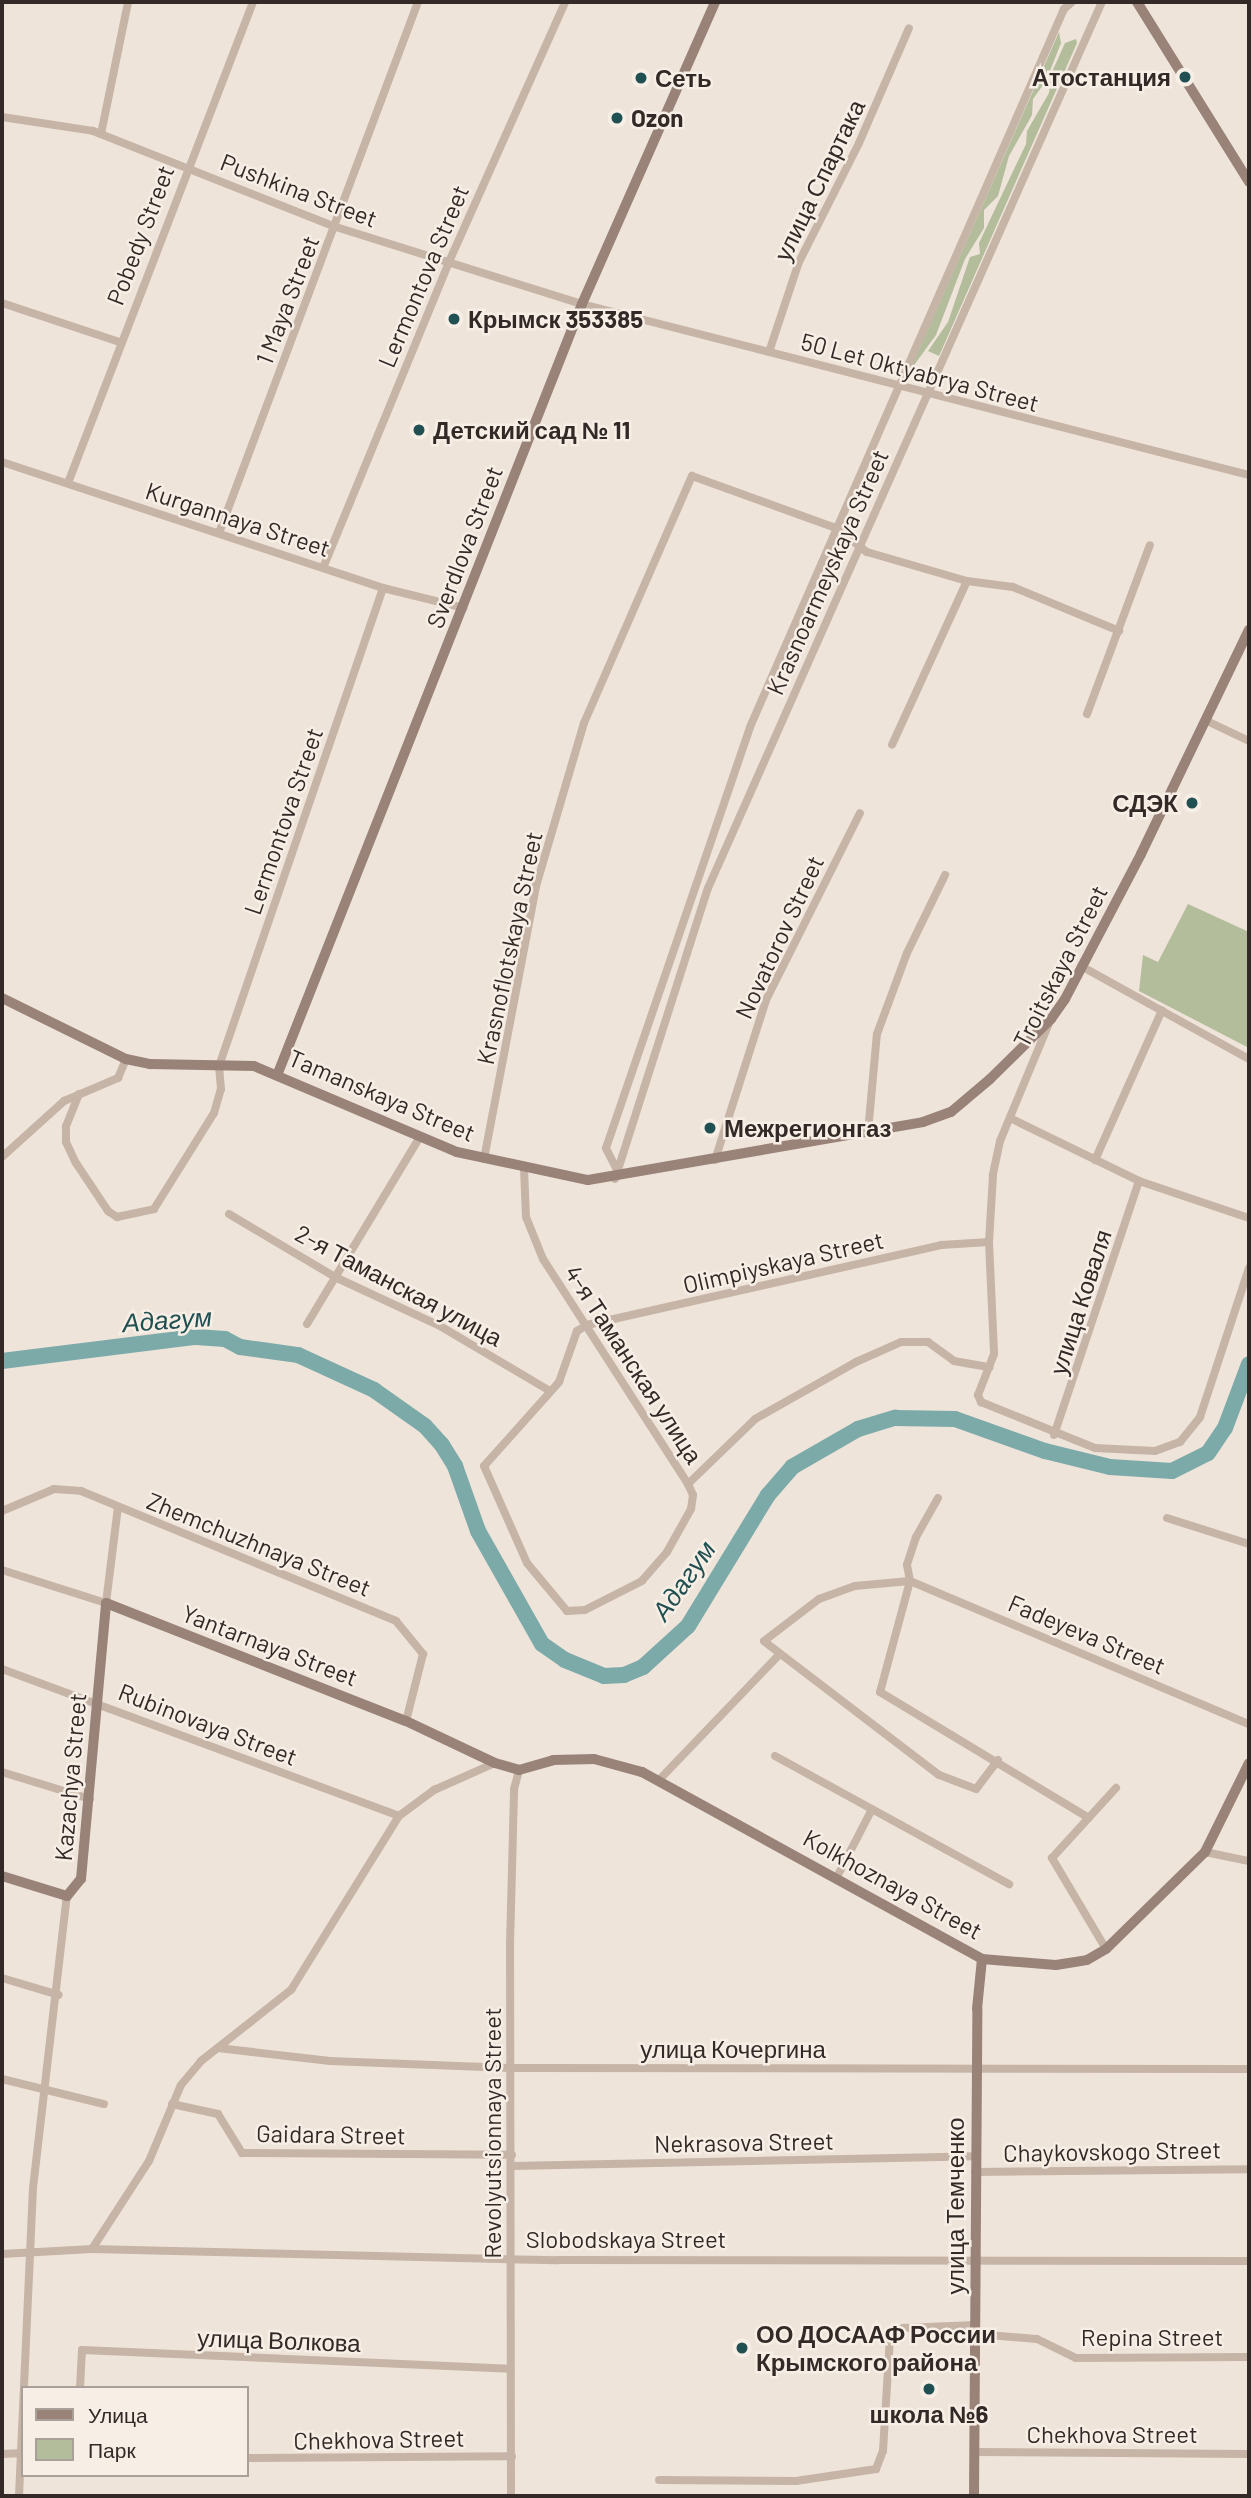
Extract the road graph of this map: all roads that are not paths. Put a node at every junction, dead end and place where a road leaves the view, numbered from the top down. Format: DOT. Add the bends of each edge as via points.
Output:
graph roads {
  1 [pos="128,2"];
  2 [pos="253,2"];
  3 [pos="418,2"];
  4 [pos="565,2"];
  5 [pos="715,2"];
  6 [pos="1072,2"];
  7 [pos="1102,2"];
  8 [pos="1137,2"];
  9 [pos="909,28"];
  10 [pos="2,117"];
  11 [pos="102,134"];
  12 [pos="187,167"];
  13 [pos="1249,182"];
  14 [pos="336,227"];
  15 [pos="448,264"];
  16 [pos="2,303"];
  17 [pos="582,304"];
  18 [pos="119,342"];
  19 [pos="769,352"];
  20 [pos="897,388"];
  21 [pos="926,394"];
  22 [pos="2,462"];
  23 [pos="1249,475"];
  24 [pos="68,483"];
  25 [pos="836,528"];
  26 [pos="219,533"];
  27 [pos="859,544"];
  28 [pos="1150,545"];
  29 [pos="323,568"];
  30 [pos="967,581"];
  31 [pos="383,588"];
  32 [pos="464,608"];
  33 [pos="1249,630"];
  34 [pos="1119,631"];
  35 [pos="1087,714"];
  36 [pos="1207,721"];
  37 [pos="1249,741"];
  38 [pos="892,746"];
  39 [pos="860,813"];
  40 [pos="945,875"];
  41 [pos="1081,967"];
  42 [pos="2,998"];
  43 [pos="1161,1010"];
  44 [pos="1051,1019"];
  45 [pos="126,1059"];
  46 [pos="1249,1059"];
  47 [pos="219,1066"];
  48 [pos="278,1073"];
  49 [pos="79,1094"];
  50 [pos="1010,1118"];
  51 [pos="868,1132"];
  52 [pos="420,1136"];
  53 [pos="2,1157"];
  54 [pos="484,1160"];
  55 [pos="715,1160"];
  56 [pos="1096,1160"];
  57 [pos="524,1168"];
  58 [pos="616,1174"];
  59 [pos="1139,1181"];
  60 [pos="229,1214"];
  61 [pos="1249,1218"];
  62 [pos="989,1242"];
  63 [pos="1249,1268"];
  64 [pos="337,1278"];
  65 [pos="307,1324"];
  66 [pos="587,1325"];
  67 [pos="989,1367"];
  68 [pos="550,1391"];
  69 [pos="1054,1434"];
  70 [pos="688,1484"];
  71 [pos="938,1498"];
  72 [pos="118,1507"];
  73 [pos="2,1511"];
  74 [pos="1167,1518"];
  75 [pos="1249,1544"];
  76 [pos="2,1570"];
  77 [pos="910,1581"];
  78 [pos="106,1603"];
  79 [pos="779,1655"];
  80 [pos="2,1669"];
  81 [pos="98,1701"];
  82 [pos="406,1721"];
  83 [pos="1249,1724"];
  84 [pos="775,1756"];
  85 [pos="998,1760"];
  86 [pos="495,1763"];
  87 [pos="1249,1763"];
  88 [pos="519,1770"];
  89 [pos="2,1772"];
  90 [pos="659,1780"];
  91 [pos="1116,1788"];
  92 [pos="90,1800"];
  93 [pos="872,1809"];
  94 [pos="400,1816"];
  95 [pos="1089,1818"];
  96 [pos="1205,1852"];
  97 [pos="1249,1861"];
  98 [pos="838,1875"];
  99 [pos="2,1876"];
  100 [pos="1009,1884"];
  101 [pos="67,1896"];
  102 [pos="1107,1949"];
  103 [pos="982,1958"];
  104 [pos="2,1978"];
  105 [pos="58,1995"];
  106 [pos="218,2048"];
  107 [pos="512,2068"];
  108 [pos="1249,2069"];
  109 [pos="976,2070"];
  110 [pos="2,2079"];
  111 [pos="47,2092"];
  112 [pos="172,2104"];
  113 [pos="104,2105"];
  114 [pos="512,2155"];
  115 [pos="976,2156"];
  116 [pos="513,2166"];
  117 [pos="1249,2169"];
  118 [pos="975,2172"];
  119 [pos="92,2249"];
  120 [pos="30,2253"];
  121 [pos="2,2254"];
  122 [pos="513,2258"];
  123 [pos="976,2258"];
  124 [pos="1249,2261"];
  125 [pos="975,2329"];
  126 [pos="1249,2357"];
  127 [pos="511,2369"];
  128 [pos="24,2386"];
  129 [pos="80,2386"];
  130 [pos="975,2452"];
  131 [pos="21,2453"];
  132 [pos="1249,2454"];
  133 [pos="2,2455"];
  134 [pos="512,2456"];
  135 [pos="248,2458"];
  136 [pos="659,2480"];
  137 [pos="19,2496"];
  138 [pos="511,2496"];
  139 [pos="974,2496"];
  1 -- 11 [label="street"];
  2 -- 12 [label="street, Pobedy Street"];
  3 -- 14 [label="street, 1 Maya Street"];
  4 -- 15 [label="street, Lermontova Street"];
  5 -- 17 [label="main road, Sverdlova Street"];
  6 -- 20 [label="street, Krasnoarmeyskaya Street" via="1064,9"];
  7 -- 21 [label="street, Krasnoarmeyskaya Street"];
  8 -- 13 [label="main road"];
  9 -- 19 [label="street, улица Спартака" via="859,143 799,262"];
  10 -- 11 [label="street, Pushkina Street"];
  11 -- 12 [label="street, Pushkina Street"];
  12 -- 14 [label="street, Pushkina Street"];
  12 -- 18 [label="street, Pobedy Street"];
  14 -- 15 [label="street, Pushkina Street"];
  14 -- 26 [label="street, 1 Maya Street"];
  15 -- 17 [label="street, Pushkina Street"];
  15 -- 29 [label="street, Lermontova Street"];
  16 -- 18 [label="street"];
  17 -- 19 [label="street, 50 Let Oktyabrya Street"];
  17 -- 32 [label="main road, Sverdlova Street"];
  18 -- 24 [label="street, Pobedy Street"];
  19 -- 20 [label="street, 50 Let Oktyabrya Street"];
  20 -- 21 [label="street, 50 Let Oktyabrya Street"];
  20 -- 25 [label="street, Krasnoarmeyskaya Street"];
  21 -- 23 [label="street, 50 Let Oktyabrya Street"];
  21 -- 27 [label="street, Krasnoarmeyskaya Street"];
  22 -- 24 [label="street, Kurgannaya Street"];
  24 -- 26 [label="street, Kurgannaya Street"];
  25 -- 27 [label="street"];
  25 -- 54 [label="street, Krasnoflotskaya Street" via="692,476 584,723 536,887"];
  25 -- 58 [label="street, Krasnoarmeyskaya Street" via="711,831 606,1148"];
  26 -- 29 [label="street, Kurgannaya Street"];
  27 -- 30 [label="street" via="867,552"];
  27 -- 58 [label="street, Krasnoarmeyskaya Street" via="708,888"];
  28 -- 34 [label="street"];
  29 -- 31 [label="street, Kurgannaya Street"];
  30 -- 34 [label="street" via="1013,587"];
  30 -- 38 [label="street"];
  31 -- 32 [label="street, Kurgannaya Street"];
  31 -- 47 [label="street, Lermontova Street"];
  32 -- 48 [label="main road, Sverdlova Street"];
  33 -- 36 [label="main road, Troitskaya Street"];
  34 -- 35 [label="street"];
  36 -- 37 [label="street"];
  36 -- 41 [label="main road, Troitskaya Street"];
  39 -- 55 [label="street, Novatorov Street" via="766,1000"];
  40 -- 51 [label="street" via="906,953 877,1034"];
  41 -- 43 [label="street"];
  41 -- 44 [label="main road, Troitskaya Street"];
  42 -- 45 [label="main road, Tamanskaya Street"];
  43 -- 46 [label="street"];
  43 -- 56 [label="street"];
  44 -- 50 [label="street, Troitskaya Street"];
  44 -- 51 [label="main road, Tamanskaya Street" via="951,1111 923,1122"];
  45 -- 47 [label="main road, Tamanskaya Street"];
  45 -- 49 [label="street" via="118,1078"];
  47 -- 48 [label="main road, Tamanskaya Street" via="254,1066"];
  47 -- 49 [label="street, Lermontova Street" via="221,1088 214,1113 154,1209 117,1217 108,1212 66,1142 66,1126"];
  48 -- 52 [label="main road, Tamanskaya Street"];
  49 -- 53 [label="street" via="64,1101"];
  50 -- 56 [label="street"];
  50 -- 62 [label="street, Troitskaya Street" via="993,1175"];
  51 -- 55 [label="main road, Tamanskaya Street"];
  52 -- 54 [label="main road, Tamanskaya Street"];
  52 -- 64 [label="street"];
  54 -- 57 [label="main road, Tamanskaya Street"];
  55 -- 58 [label="main road, Tamanskaya Street"];
  56 -- 59 [label="street"];
  57 -- 58 [label="main road, Tamanskaya Street" via="587,1180"];
  57 -- 66 [label="street, 4-я Таманская улица" via="526,1217 543,1259"];
  59 -- 61 [label="street"];
  59 -- 69 [label="street, улица Коваля"];
  60 -- 64 [label="street, 2-я Таманская улица"];
  62 -- 66 [label="street, Olimpiyskaya Street" via="941,1245"];
  62 -- 67 [label="street, Troitskaya Street" via="994,1354"];
  63 -- 69 [label="street, Troitskaya Street" via="1192,1433 1154,1451 1126,1452"];
  64 -- 65 [label="street"];
  64 -- 68 [label="street, 2-я Таманская улица" via="440,1326"];
  66 -- 68 [label="street" via="577,1331 559,1382"];
  66 -- 70 [label="street, 4-я Таманская улица"];
  67 -- 69 [label="street, Troitskaya Street" via="978,1395 981,1402"];
  67 -- 70 [label="street, 4-я Таманская улица" via="954,1361 928,1342 901,1342 766,1412"];
  68 -- 70 [label="street" via="484,1466 527,1563 568,1611 585,1610 642,1581 667,1552 691,1509 693,1495"];
  71 -- 77 [label="street" via="916,1537 907,1565"];
  72 -- 73 [label="street, Zhemchuzhnaya Street" via="81,1491 54,1489"];
  72 -- 78 [label="street, Kazachya Street"];
  72 -- 82 [label="street, Zhemchuzhnaya Street" via="396,1621 423,1654"];
  74 -- 75 [label="street"];
  76 -- 78 [label="street, Yantarnaya Street"];
  77 -- 79 [label="street, Fadeyeva Street" via="855,1586 819,1599 764,1641"];
  77 -- 83 [label="street, Fadeyeva Street"];
  77 -- 85 [label="street" via="880,1689 883,1696"];
  78 -- 81 [label="main road, Kazachya Street"];
  78 -- 82 [label="main road, Yantarnaya Street"];
  79 -- 85 [label="street" via="939,1775 976,1789"];
  79 -- 90 [label="street"];
  80 -- 81 [label="street, Rubinovaya Street"];
  81 -- 92 [label="main road, Kazachya Street"];
  81 -- 94 [label="street, Rubinovaya Street" via="159,1728"];
  82 -- 86 [label="main road, Yantarnaya Street"];
  84 -- 93 [label="street"];
  85 -- 95 [label="street"];
  86 -- 88 [label="main road, Yantarnaya Street"];
  86 -- 94 [label="street" via="434,1790"];
  87 -- 96 [label="main road, Kolkhoznaya Street"];
  88 -- 90 [label="main road, Kolkhoznaya Street" via="553,1760 594,1759"];
  88 -- 107 [label="street, Revolyutsionnaya Street" via="514,1789 510,1936"];
  89 -- 92 [label="street"];
  90 -- 98 [label="main road, Kolkhoznaya Street"];
  91 -- 95 [label="street"];
  92 -- 101 [label="main road, Kazachya Street" via="81,1879"];
  93 -- 98 [label="street"];
  93 -- 100 [label="street"];
  94 -- 106 [label="street" via="372,1854 310,1967 291,1990"];
  95 -- 102 [label="street" via="1052,1858"];
  96 -- 97 [label="street"];
  96 -- 102 [label="main road, Kolkhoznaya Street"];
  98 -- 103 [label="main road, Kolkhoznaya Street"];
  99 -- 101 [label="main road"];
  101 -- 105 [label="street, Kazachya Street"];
  102 -- 103 [label="main road, Kolkhoznaya Street" via="1087,1960 1056,1965"];
  103 -- 109 [label="main road, улица Темченко"];
  104 -- 105 [label="street"];
  105 -- 111 [label="street, Kazachya Street"];
  106 -- 107 [label="street, улица Кочергина" via="330,2061"];
  106 -- 112 [label="street" via="181,2085"];
  107 -- 109 [label="street, улица Кочергина"];
  107 -- 114 [label="street, Revolyutsionnaya Street"];
  108 -- 109 [label="street, улица Кочергина"];
  109 -- 115 [label="main road, улица Темченко"];
  110 -- 111 [label="street"];
  111 -- 113 [label="street"];
  111 -- 120 [label="street, Kazachya Street"];
  112 -- 114 [label="street, Gaidara Street" via="218,2114 242,2152"];
  112 -- 119 [label="street" via="149,2161"];
  114 -- 116 [label="street, Revolyutsionnaya Street"];
  115 -- 116 [label="street, Nekrasova Street"];
  115 -- 118 [label="main road, улица Темченко"];
  116 -- 122 [label="street, Revolyutsionnaya Street"];
  117 -- 118 [label="street, Chaykovskogo Street"];
  118 -- 123 [label="main road, улица Темченко"];
  119 -- 120 [label="street, Slobodskaya Street"];
  119 -- 122 [label="street, Slobodskaya Street"];
  120 -- 121 [label="street, Slobodskaya Street"];
  120 -- 128 [label="street, Kazachya Street"];
  122 -- 123 [label="street, Slobodskaya Street"];
  122 -- 127 [label="street, Revolyutsionnaya Street"];
  123 -- 124 [label="street, Slobodskaya Street"];
  123 -- 125 [label="main road, улица Темченко"];
  125 -- 126 [label="street, Repina Street" via="1037,2339 1076,2358"];
  125 -- 130 [label="main road, улица Темченко"];
  125 -- 136 [label="street, Repina Street" via="903,2328 890,2335 883,2451 876,2469 796,2481"];
  127 -- 129 [label="street, улица Волкова" via="82,2350"];
  127 -- 134 [label="street, Revolyutsionnaya Street"];
  130 -- 132 [label="street, Chekhova Street"];
  130 -- 139 [label="main road, улица Темченко"];
  131 -- 133 [label="street"];
  131 -- 137 [label="street, Kazachya Street"];
  134 -- 135 [label="street, Chekhova Street"];
  134 -- 138 [label="street, Revolyutsionnaya Street"];
}
